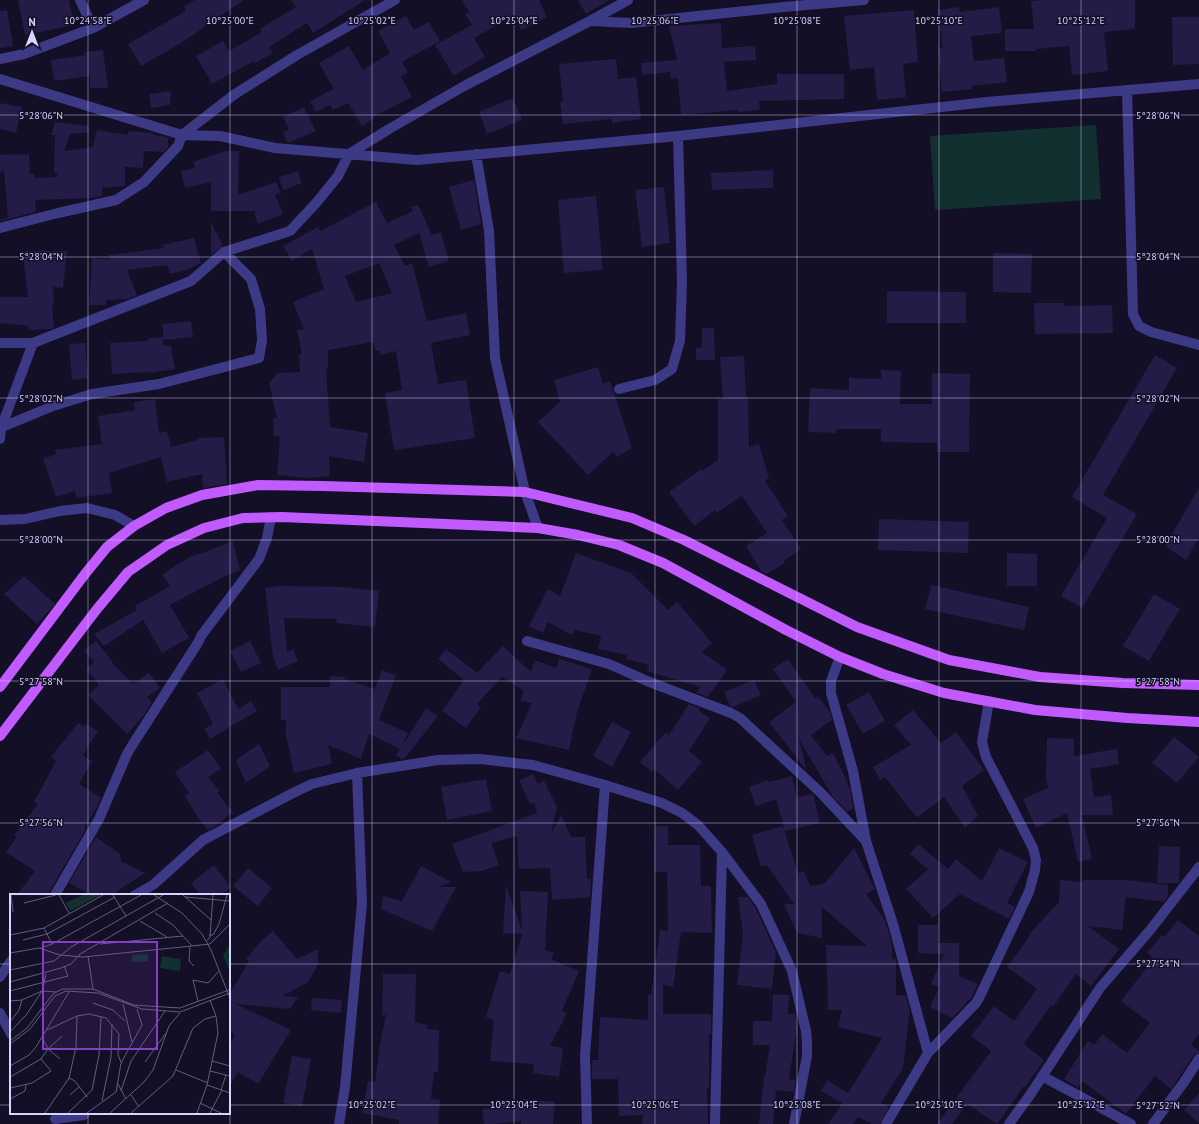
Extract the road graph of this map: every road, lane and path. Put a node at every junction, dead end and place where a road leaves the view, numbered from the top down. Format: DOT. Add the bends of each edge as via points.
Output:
graph roads {
  1 [pos="80,0"];
  2 [pos="144,0"];
  3 [pos="395,0"];
  4 [pos="628,0"];
  5 [pos="864,0"];
  6 [pos="590,21"];
  7 [pos="94,28"];
  8 [pos="0,59"];
  9 [pos="0,79"];
  10 [pos="1199,84"];
  11 [pos="1127,90"];
  12 [pos="182,135"];
  13 [pos="678,136"];
  14 [pos="349,154"];
  15 [pos="476,154"];
  16 [pos="0,228"];
  17 [pos="224,252"];
  18 [pos="0,343"];
  19 [pos="33,343"];
  20 [pos="1199,345"];
  21 [pos="619,388"];
  22 [pos="0,428"];
  23 [pos="0,439"];
  24 [pos="525,492"];
  25 [pos="271,517"];
  26 [pos="0,520"];
  27 [pos="134,526"];
  28 [pos="538,528"];
  29 [pos="527,641"];
  30 [pos="840,657"];
  31 [pos="1199,686"];
  32 [pos="0,687"];
  33 [pos="989,701"];
  34 [pos="1199,722"];
  35 [pos="0,736"];
  36 [pos="356,773"];
  37 [pos="605,785"];
  38 [pos="866,841"];
  39 [pos="722,852"];
  40 [pos="1199,867"];
  41 [pos="56,894"];
  42 [pos="137,894"];
  43 [pos="10,963"];
  44 [pos="0,977"];
  45 [pos="0,1013"];
  46 [pos="10,1032"];
  47 [pos="928,1053"];
  48 [pos="1199,1060"];
  49 [pos="1042,1076"];
  50 [pos="84,1114"];
  51 [pos="54,1120"];
  52 [pos="340,1124"];
  53 [pos="587,1124"];
  54 [pos="715,1124"];
  55 [pos="794,1124"];
  56 [pos="886,1124"];
  57 [pos="1008,1124"];
  58 [pos="1132,1124"];
  59 [pos="1153,1124"];
  1 -- 7 [label="street"];
  2 -- 7 [label="street"];
  3 -- 12 [label="street" via="235,94"];
  4 -- 6 [label="street"];
  5 -- 6 [label="street" via="631,23"];
  6 -- 14 [label="street" via="466,85"];
  7 -- 8 [label="street" via="24,54"];
  9 -- 12 [label="street"];
  10 -- 11 [label="street"];
  11 -- 13 [label="street" via="987,102"];
  11 -- 20 [label="street" via="1133,314 1139,326 1151,332"];
  12 -- 14 [label="street" via="220,136 275,148"];
  12 -- 16 [label="street" via="178,146 144,182 116,200"];
  13 -- 15 [label="street"];
  13 -- 21 [label="street" via="682,281 680,341 672,369 655,380"];
  14 -- 15 [label="street" via="417,160"];
  14 -- 17 [label="street" via="338,176 318,202 290,231"];
  15 -- 24 [label="street" via="489,231 495,358"];
  17 -- 19 [label="street" via="191,281"];
  17 -- 22 [label="street" via="251,279 260,309 262,340 259,358 159,384 92,394 53,406"];
  18 -- 19 [label="street"];
  19 -- 22 [label="street"];
  22 -- 23 [label="street"];
  24 -- 27 [label="main road" via="258,485 202,496 166,508"];
  24 -- 28 [label="street"];
  24 -- 31 [label="main road" via="632,518 684,540 857,627 949,660 1040,677"];
  25 -- 28 [label="main road"];
  25 -- 35 [label="main road" via="243,518 204,528 167,545 128,572"];
  25 -- 41 [label="street" via="259,559 201,636 133,744 101,815"];
  26 -- 27 [label="street" via="25,519 87,508 115,515"];
  27 -- 32 [label="main road" via="102,552"];
  28 -- 30 [label="main road" via="619,545 663,563"];
  29 -- 38 [label="street" via="609,664 740,718 820,792"];
  30 -- 33 [label="main road" via="944,693"];
  30 -- 38 [label="street" via="831,681 831,693 853,771"];
  33 -- 34 [label="main road" via="1035,710"];
  33 -- 47 [label="street" via="982,742 986,757 1034,848 1035,870 1029,892 979,998"];
  36 -- 37 [label="street" via="438,760 480,758 533,765"];
  36 -- 42 [label="street" via="312,784 203,840 153,885"];
  36 -- 52 [label="street" via="362,903"];
  37 -- 39 [label="street" via="662,803 682,813 698,825"];
  37 -- 53 [label="street" via="585,1056"];
  38 -- 47 [label="street" via="893,924"];
  39 -- 54 [label="street"];
  39 -- 55 [label="street" via="762,904 792,971 807,1042 807,1056"];
  40 -- 49 [label="street" via="1151,929 1100,988"];
  43 -- 44 [label="street"];
  45 -- 46 [label="street"];
  47 -- 56 [label="street"];
  48 -- 59 [label="street"];
  49 -- 57 [label="street"];
  49 -- 58 [label="street"];
  50 -- 51 [label="street"];
}
